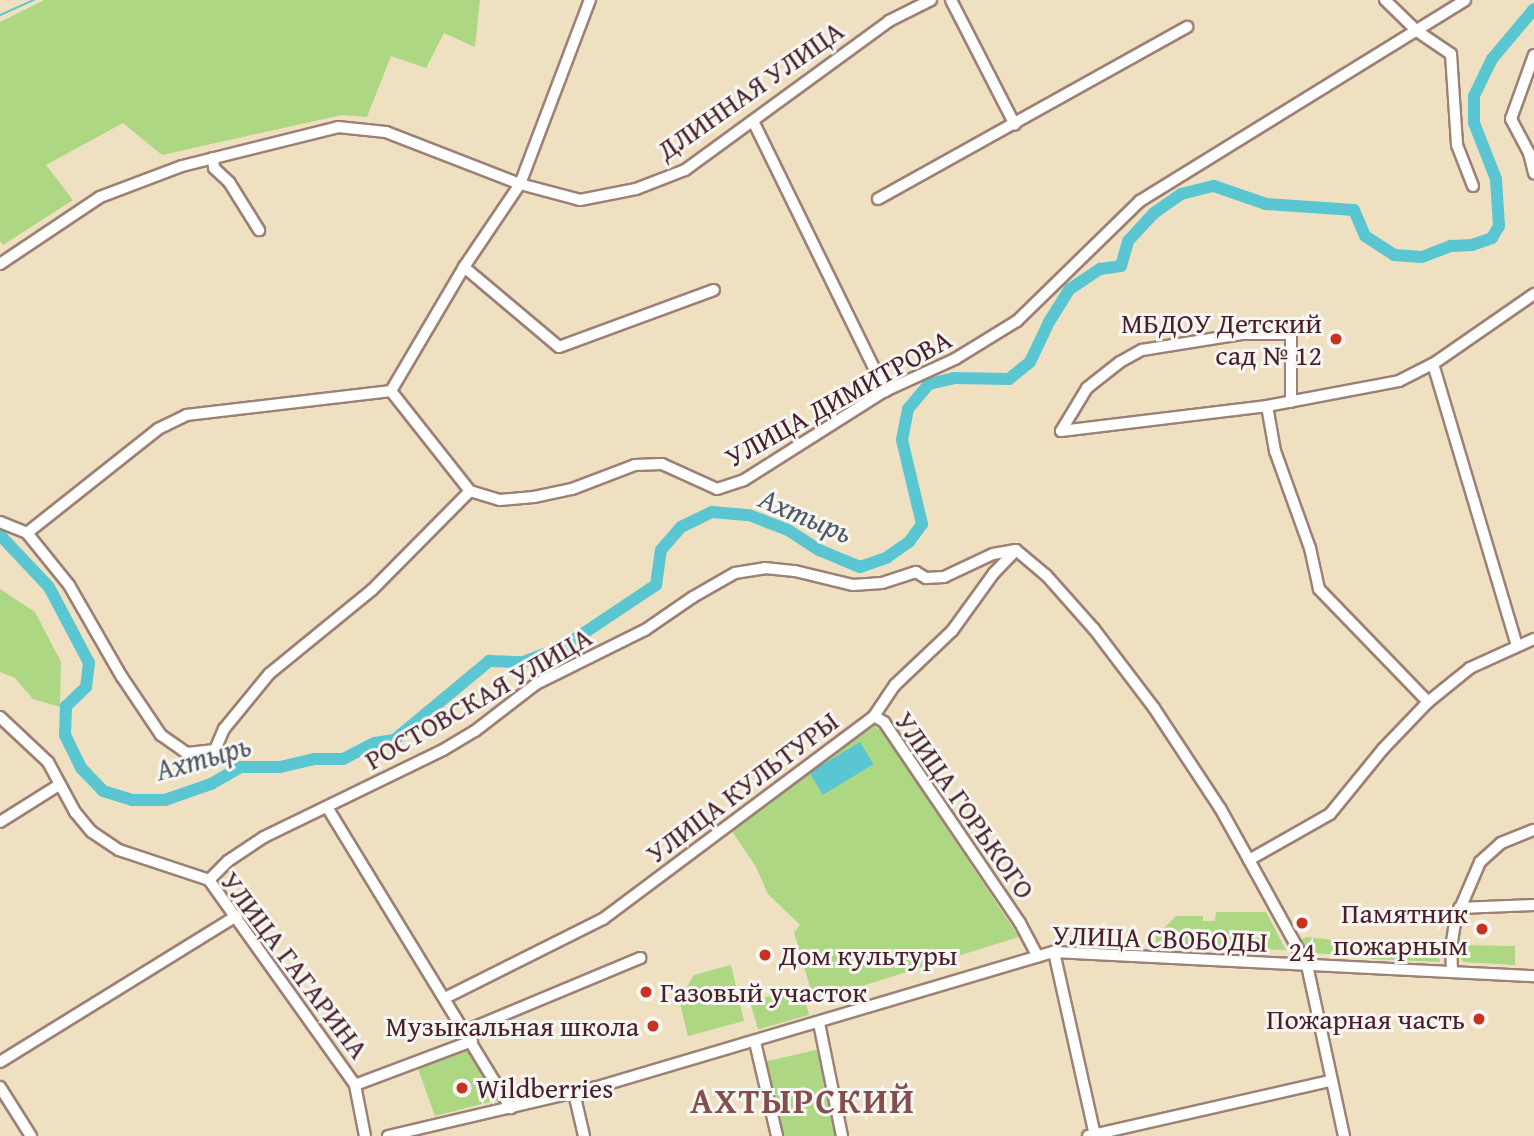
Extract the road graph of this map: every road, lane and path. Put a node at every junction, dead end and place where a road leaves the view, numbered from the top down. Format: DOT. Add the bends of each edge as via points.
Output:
graph roads {
  1 [pos="590,0"];
  2 [pos="931,0"];
  3 [pos="951,0"];
  4 [pos="1385,0"];
  5 [pos="1465,0"];
  6 [pos="1187,27"];
  7 [pos="1417,31"];
  8 [pos="1534,55"];
  9 [pos="753,121"];
  10 [pos="1015,125"];
  11 [pos="213,158"];
  12 [pos="1534,173"];
  13 [pos="520,184"];
  14 [pos="1473,186"];
  15 [pos="877,199"];
  16 [pos="259,230"];
  17 [pos="0,264"];
  18 [pos="464,267"];
  19 [pos="714,290"];
  20 [pos="1534,294"];
  21 [pos="1433,364"];
  22 [pos="391,391"];
  23 [pos="885,391"];
  24 [pos="1291,402"];
  25 [pos="1267,406"];
  26 [pos="470,491"];
  27 [pos="0,522"];
  28 [pos="27,533"];
  29 [pos="1016,550"];
  30 [pos="1534,639"];
  31 [pos="1517,646"];
  32 [pos="1428,702"];
  33 [pos="874,716"];
  34 [pos="0,717"];
  35 [pos="59,785"];
  36 [pos="327,807"];
  37 [pos="0,822"];
  38 [pos="1534,830"];
  39 [pos="1249,860"];
  40 [pos="209,880"];
  41 [pos="1534,905"];
  42 [pos="1459,908"];
  43 [pos="236,916"];
  44 [pos="1055,952"];
  45 [pos="1038,957"];
  46 [pos="640,958"];
  47 [pos="1307,965"];
  48 [pos="1452,971"];
  49 [pos="1534,976"];
  50 [pos="445,998"];
  51 [pos="819,1023"];
  52 [pos="465,1031"];
  53 [pos="472,1041"];
  54 [pos="755,1042"];
  55 [pos="0,1062"];
  56 [pos="1331,1081"];
  57 [pos="355,1085"];
  58 [pos="0,1087"];
  59 [pos="575,1093"];
  60 [pos="511,1108"];
  61 [pos="1093,1135"];
  62 [pos="31,1136"];
  63 [pos="365,1136"];
  64 [pos="388,1136"];
  65 [pos="584,1136"];
  66 [pos="777,1136"];
  67 [pos="842,1136"];
  68 [pos="1344,1136"];
  1 -- 13 [label="street"];
  2 -- 9 [label="street, ДЛИННАЯ УЛИЦА" via="889,21"];
  3 -- 10 [label="street"];
  4 -- 7 [label="street"];
  5 -- 7 [label="street, УЛИЦА ДИМИТРОВА"];
  6 -- 10 [label="street"];
  7 -- 14 [label="street" via="1451,54 1457,145"];
  7 -- 23 [label="street, УЛИЦА ДИМИТРОВА" via="1140,201 1017,321 955,359"];
  8 -- 12 [label="street" via="1511,119"];
  9 -- 13 [label="street, ДЛИННАЯ УЛИЦА" via="685,170 636,189 580,200"];
  9 -- 23 [label="street"];
  10 -- 15 [label="street"];
  11 -- 13 [label="street, ДЛИННАЯ УЛИЦА" via="338,127 386,132"];
  11 -- 16 [label="street" via="214,167"];
  11 -- 17 [label="street, ДЛИННАЯ УЛИЦА" via="100,197"];
  13 -- 18 [label="street"];
  18 -- 19 [label="street" via="559,347"];
  18 -- 22 [label="street"];
  20 -- 21 [label="street"];
  21 -- 24 [label="street" via="1399,381"];
  21 -- 31 [label="street"];
  22 -- 26 [label="street"];
  22 -- 28 [label="street" via="187,415 158,429"];
  23 -- 26 [label="street, УЛИЦА ДИМИТРОВА" via="744,480 717,489 662,464 635,465 534,497 500,500"];
  24 -- 25 [label="street"];
  24 -- 25 [label="street" via="1291,334 1242,334 1142,350 1087,388 1061,431"];
  25 -- 32 [label="street" via="1275,451 1310,548 1319,589"];
  26 -- 28 [label="street" via="372,590 269,674 224,729 215,750 187,753 161,735 69,585"];
  27 -- 28 [label="street"];
  29 -- 33 [label="street, УЛИЦА КУЛЬТУРЫ" via="952,631 895,685"];
  29 -- 36 [label="street, РОСТОВСКАЯ УЛИЦА" via="993,554 944,577 926,578 916,572 882,583 853,585 795,570 765,568 736,573 645,630 536,684 443,750"];
  29 -- 39 [label="street" via="1046,575 1102,638 1220,808"];
  30 -- 31 [label="street"];
  31 -- 32 [label="street" via="1471,668"];
  32 -- 39 [label="street" via="1330,814"];
  33 -- 45 [label="street, УЛИЦА ГОРЬКОГО" via="884,722 1020,923"];
  33 -- 50 [label="street, УЛИЦА КУЛЬТУРЫ" via="603,919"];
  34 -- 35 [label="street, УЛИЦА ГАГАРИНА" via="48,762"];
  35 -- 37 [label="street"];
  35 -- 40 [label="street, УЛИЦА ГАГАРИНА" via="92,832 119,850"];
  36 -- 40 [label="street, РОСТОВСКАЯ УЛИЦА" via="264,837"];
  36 -- 50 [label="street"];
  38 -- 42 [label="street" via="1501,843 1480,862"];
  39 -- 47 [label="street"];
  40 -- 43 [label="street, УЛИЦА ГАГАРИНА"];
  41 -- 42 [label="street"];
  42 -- 48 [label="street" via="1451,948"];
  43 -- 55 [label="street"];
  43 -- 57 [label="street, УЛИЦА ГАГАРИНА"];
  44 -- 45 [label="street, УЛИЦА СВОБОДЫ"];
  44 -- 47 [label="street, УЛИЦА СВОБОДЫ"];
  44 -- 61 [label="street"];
  45 -- 51 [label="street, УЛИЦА СВОБОДЫ"];
  46 -- 52 [label="street"];
  47 -- 48 [label="street, УЛИЦА СВОБОДЫ"];
  47 -- 56 [label="street"];
  48 -- 49 [label="street, УЛИЦА СВОБОДЫ"];
  50 -- 52 [label="street"];
  51 -- 54 [label="street, УЛИЦА СВОБОДЫ"];
  51 -- 67 [label="street"];
  52 -- 53 [label="street"];
  53 -- 57 [label="street"];
  53 -- 60 [label="street"];
  54 -- 59 [label="street, УЛИЦА СВОБОДЫ"];
  54 -- 66 [label="street"];
  56 -- 61 [label="street"];
  56 -- 68 [label="street"];
  57 -- 63 [label="street, УЛИЦА ГАГАРИНА"];
  58 -- 62 [label="street"];
  59 -- 60 [label="street, УЛИЦА СВОБОДЫ"];
  59 -- 65 [label="street"];
  60 -- 64 [label="street, УЛИЦА СВОБОДЫ"];
}
